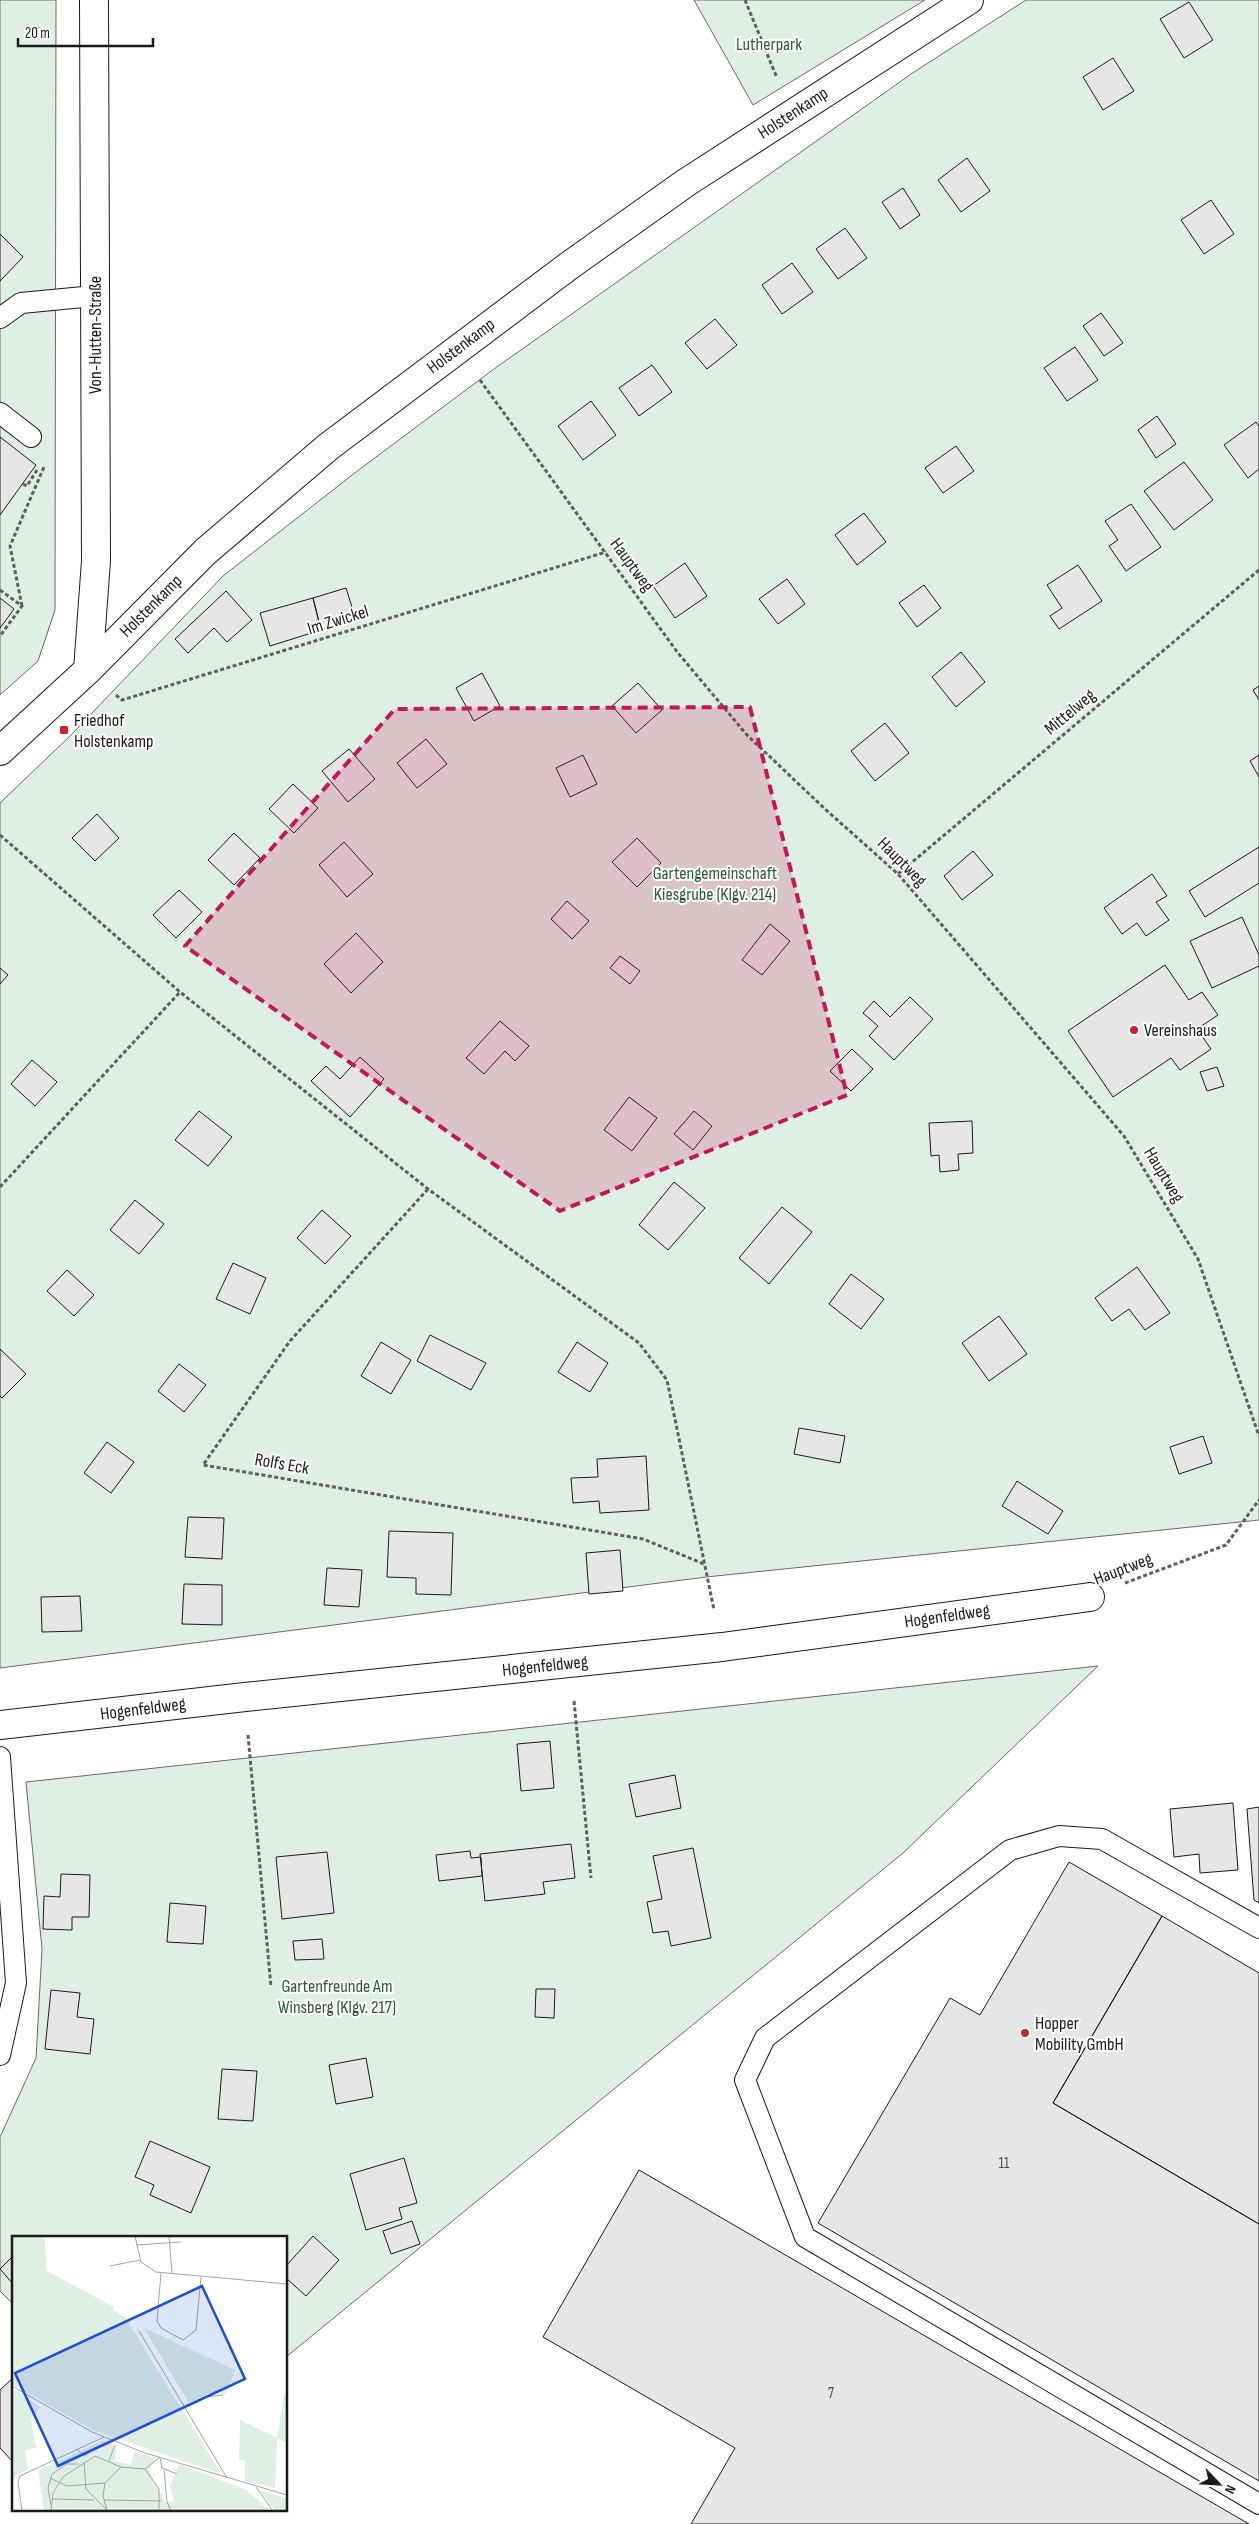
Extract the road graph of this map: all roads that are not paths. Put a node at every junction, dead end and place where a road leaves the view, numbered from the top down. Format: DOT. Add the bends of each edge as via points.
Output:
graph roads {
  1 [pos="94,0"];
  2 [pos="969,0"];
  3 [pos="94,296"];
  4 [pos="0,318"];
  5 [pos="0,413"];
  6 [pos="31,437"];
  7 [pos="88,670"];
  8 [pos="0,752"];
  9 [pos="1090,1597"];
  10 [pos="0,1725"];
  11 [pos="0,1758"];
  12 [pos="1259,1928"];
  13 [pos="0,2055"];
  14 [pos="1259,2504"];
  1 -- 3 [label="street, Von-Hutten-Straße"];
  2 -- 7 [label="street, Holstenkamp" via="687,182 328,447 205,552"];
  3 -- 4 [label="lane" via="21,303"];
  3 -- 7 [label="street, Von-Hutten-Straße" via="96,561"];
  5 -- 6 [label="lane"];
  7 -- 8 [label="street, Holstenkamp"];
  9 -- 10 [label="street, Hogenfeldweg" via="722,1647"];
  11 -- 13 [label="lane" via="16,1983"];
  12 -- 14 [label="lane" via="1102,1839 1059,1836 1010,1850 765,2038 745,2080 805,2237"];
}
